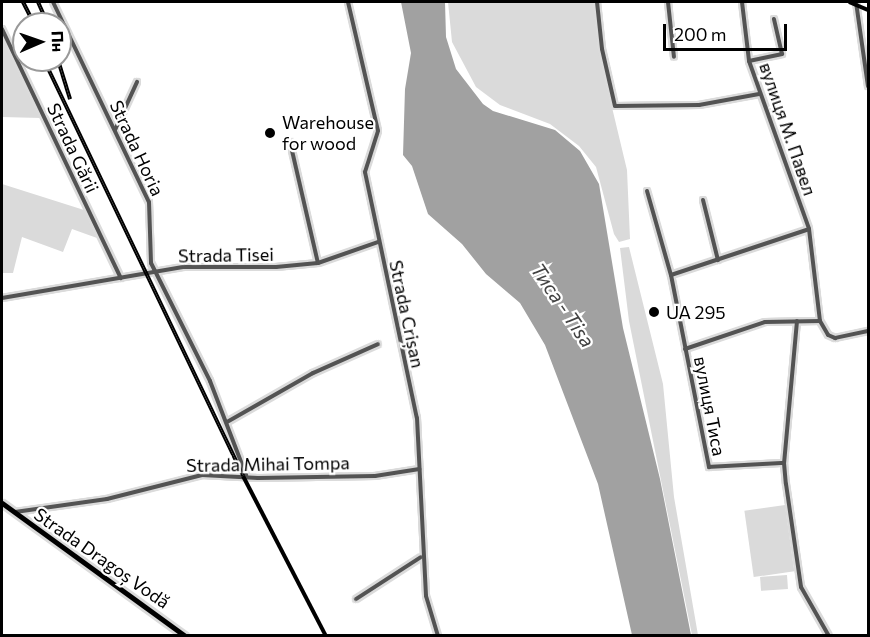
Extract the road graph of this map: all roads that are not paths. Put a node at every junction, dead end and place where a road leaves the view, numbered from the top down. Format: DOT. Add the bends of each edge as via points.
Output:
graph roads {
  1 [pos="53,2"];
  2 [pos="348,2"];
  3 [pos="597,2"];
  4 [pos="668,2"];
  5 [pos="742,2"];
  6 [pos="856,2"];
  7 [pos="774,19"];
  8 [pos="2,29"];
  9 [pos="674,57"];
  10 [pos="749,61"];
  11 [pos="137,82"];
  12 [pos="868,86"];
  13 [pos="759,94"];
  14 [pos="115,131"];
  15 [pos="290,142"];
  16 [pos="647,191"];
  17 [pos="703,200"];
  18 [pos="809,229"];
  19 [pos="378,242"];
  20 [pos="718,260"];
  21 [pos="318,263"];
  22 [pos="154,272"];
  23 [pos="671,275"];
  24 [pos="121,278"];
  25 [pos="2,298"];
  26 [pos="797,321"];
  27 [pos="820,321"];
  28 [pos="868,331"];
  29 [pos="378,344"];
  30 [pos="685,349"];
  31 [pos="227,422"];
  32 [pos="784,463"];
  33 [pos="419,469"];
  34 [pos="246,475"];
  35 [pos="2,503"];
  36 [pos="14,512"];
  37 [pos="422,557"];
  38 [pos="356,599"];
  39 [pos="822,630"];
  40 [pos="185,636"];
  41 [pos="438,636"];
  42 [pos="821,636"];
  43 [pos="829,636"];
  1 -- 14 [label="street, Strada Horia"];
  2 -- 19 [label="street, Strada Crișan" via="378,131 366,172"];
  3 -- 13 [label="street" via="602,49 615,106 699,105"];
  4 -- 9 [label="street"];
  5 -- 10 [label="street, вулиця М. Павел"];
  6 -- 12 [label="street"];
  7 -- 10 [label="street" via="782,54"];
  8 -- 24 [label="street, Strada Gării"];
  10 -- 13 [label="street, вулиця М. Павел"];
  11 -- 14 [label="street"];
  13 -- 18 [label="street, вулиця М. Павел"];
  14 -- 22 [label="street, Strada Horia" via="150,207 148,246"];
  15 -- 21 [label="street"];
  16 -- 23 [label="street, вулиця Тиса"];
  17 -- 20 [label="street"];
  18 -- 20 [label="street"];
  18 -- 27 [label="street, вулиця М. Павел"];
  19 -- 21 [label="street, Strada Tisei"];
  19 -- 33 [label="street, Strada Crișan" via="417,418"];
  20 -- 23 [label="street"];
  21 -- 22 [label="street, Strada Tisei" via="199,266"];
  22 -- 24 [label="street, Strada Tisei"];
  22 -- 31 [label="street, Strada Horia"];
  23 -- 30 [label="street, вулиця Тиса"];
  24 -- 25 [label="street, Strada Tisei"];
  26 -- 27 [label="street"];
  26 -- 30 [label="street" via="765,322"];
  26 -- 32 [label="street"];
  27 -- 28 [label="street" via="828,335 835,338"];
  29 -- 31 [label="street" via="313,373"];
  30 -- 32 [label="street, вулиця Тиса" via="709,467"];
  31 -- 34 [label="street, Strada Horia"];
  32 -- 39 [label="street" via="801,586"];
  33 -- 34 [label="street, Strada Mihai Tompa" via="375,476"];
  33 -- 37 [label="street, Strada Crișan"];
  34 -- 36 [label="street, Strada Mihai Tompa" via="190,477 107,499"];
  35 -- 36 [label="main road, Strada Dragoș Vodă"];
  36 -- 40 [label="main road, Strada Dragoș Vodă"];
  37 -- 38 [label="street"];
  37 -- 41 [label="street, Strada Crișan" via="427,604"];
  39 -- 42 [label="street"];
  39 -- 43 [label="street"];
}
